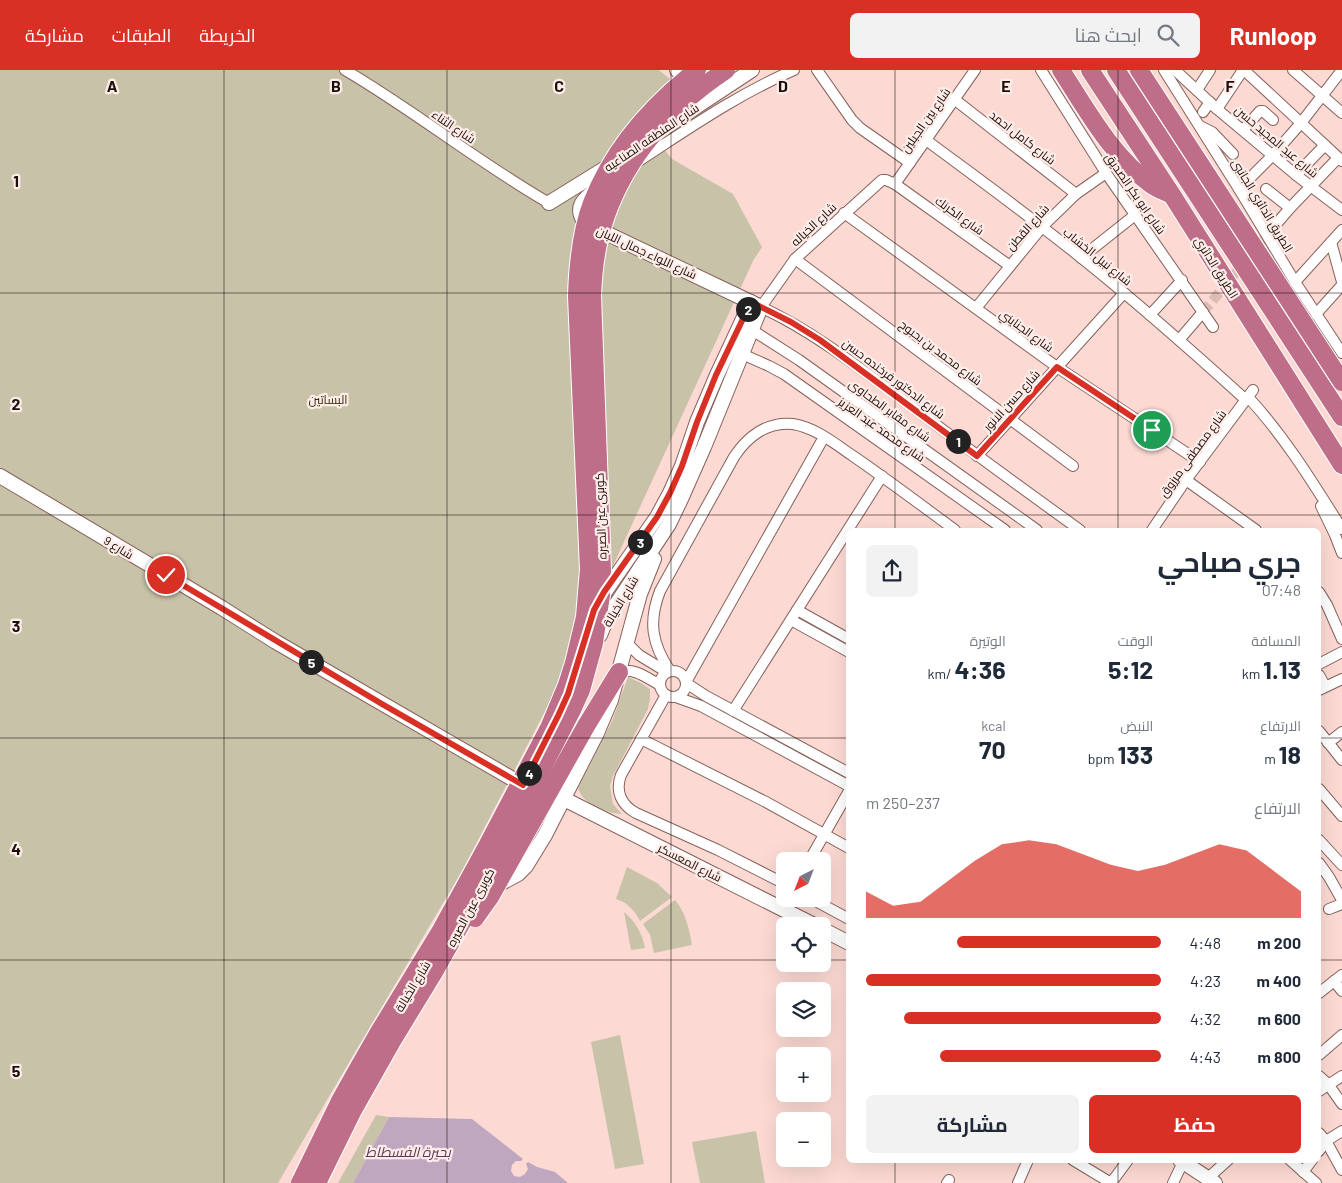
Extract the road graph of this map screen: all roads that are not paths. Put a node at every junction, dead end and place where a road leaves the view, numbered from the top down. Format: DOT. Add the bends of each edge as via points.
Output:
graph roads {
  1 [pos="345,70"];
  2 [pos="726,70"];
  3 [pos="752,70"];
  4 [pos="794,70"];
  5 [pos="817,70"];
  6 [pos="975,70"];
  7 [pos="1041,70"];
  8 [pos="1061,70"];
  9 [pos="1090,70"];
  10 [pos="1116,70"];
  11 [pos="1139,70"];
  12 [pos="1164,70"];
  13 [pos="1210,70"];
  14 [pos="1243,70"];
  15 [pos="1293,70"];
  16 [pos="1341,70"];
  17 [pos="688,71"];
  18 [pos="1177,71"];
  19 [pos="1197,90"];
  20 [pos="1322,96"];
  21 [pos="710,97"];
  22 [pos="954,99"];
  23 [pos="1214,105"];
  24 [pos="1203,112"];
  25 [pos="1342,113"];
  26 [pos="1274,120"];
  27 [pos="1301,123"];
  28 [pos="1199,126"];
  29 [pos="1243,130"];
  30 [pos="926,140"];
  31 [pos="1325,145"];
  32 [pos="1233,154"];
  33 [pos="1273,155"];
  34 [pos="1340,160"];
  35 [pos="910,163"];
  36 [pos="1106,173"];
  37 [pos="605,175"];
  38 [pos="1296,175"];
  39 [pos="895,184"];
  40 [pos="1310,186"];
  41 [pos="1239,189"];
  42 [pos="1266,189"];
  43 [pos="1076,194"];
  44 [pos="1172,195"];
  45 [pos="549,203"];
  46 [pos="1290,208"];
  47 [pos="1342,210"];
  48 [pos="844,213"];
  49 [pos="1135,215"];
  50 [pos="1276,224"];
  51 [pos="1042,227"];
  52 [pos="1341,233"];
  53 [pos="1267,235"];
  54 [pos="1331,242"];
  55 [pos="795,258"];
  56 [pos="1081,258"];
  57 [pos="1010,266"];
  58 [pos="1182,280"];
  59 [pos="1295,282"];
  60 [pos="1342,284"];
  61 [pos="1124,293"];
  62 [pos="756,304"];
  63 [pos="976,308"];
  64 [pos="1203,312"];
  65 [pos="1316,314"];
  66 [pos="1150,315"];
  67 [pos="1213,327"];
  68 [pos="752,330"];
  69 [pos="1179,340"];
  70 [pos="1342,352"];
  71 [pos="742,354"];
  72 [pos="1057,367"];
  73 [pos="1342,382"];
  74 [pos="1249,396"];
  75 [pos="707,397"];
  76 [pos="723,402"];
  77 [pos="1342,417"];
  78 [pos="1011,419"];
  79 [pos="697,422"];
  80 [pos="713,426"];
  81 [pos="824,437"];
  82 [pos="977,456"];
  83 [pos="1200,462"];
  84 [pos="1342,465"];
  85 [pos="1073,466"];
  86 [pos="0,476"];
  87 [pos="882,476"];
  88 [pos="1186,480"];
  89 [pos="1317,489"];
  90 [pos="669,524"];
  91 [pos="849,528"];
  92 [pos="951,528"];
  93 [pos="1002,528"];
  94 [pos="1034,528"];
  95 [pos="1077,528"];
  96 [pos="1153,528"];
  97 [pos="1253,528"];
  98 [pos="1342,529"];
  99 [pos="846,533"];
  100 [pos="1342,553"];
  101 [pos="1323,608"];
  102 [pos="797,610"];
  103 [pos="791,620"];
  104 [pos="846,637"];
  105 [pos="1342,639"];
  106 [pos="627,643"];
  107 [pos="846,650"];
  108 [pos="1342,652"];
  109 [pos="1321,663"];
  110 [pos="669,671"];
  111 [pos="619,672"];
  112 [pos="1342,679"];
  113 [pos="686,682"];
  114 [pos="660,685"];
  115 [pos="1322,688"];
  116 [pos="671,696"];
  117 [pos="733,710"];
  118 [pos="1342,732"];
  119 [pos="1321,734"];
  120 [pos="641,739"];
  121 [pos="1328,743"];
  122 [pos="1342,760"];
  123 [pos="846,771"];
  124 [pos="846,784"];
  125 [pos="523,785"];
  126 [pos="846,789"];
  127 [pos="1321,791"];
  128 [pos="564,799"];
  129 [pos="1342,816"];
  130 [pos="825,834"];
  131 [pos="1321,842"];
  132 [pos="846,846"];
  133 [pos="814,852"];
  134 [pos="1342,864"];
  135 [pos="1321,866"];
  136 [pos="776,879"];
  137 [pos="486,891"];
  138 [pos="1342,902"];
  139 [pos="829,908"];
  140 [pos="1329,909"];
  141 [pos="798,917"];
  142 [pos="846,917"];
  143 [pos="831,934"];
  144 [pos="453,939"];
  145 [pos="846,942"];
  146 [pos="1338,978"];
  147 [pos="1321,991"];
  148 [pos="1342,991"];
  149 [pos="406,995"];
  150 [pos="421,1003"];
  151 [pos="1342,1035"];
  152 [pos="1321,1053"];
  153 [pos="1342,1076"];
  154 [pos="1321,1078"];
  155 [pos="1328,1084"];
  156 [pos="1321,1089"];
  157 [pos="1342,1104"];
  158 [pos="1342,1131"];
  159 [pos="1321,1135"];
  160 [pos="1326,1141"];
  161 [pos="1321,1149"];
  162 [pos="1027,1163"];
  163 [pos="1078,1163"];
  164 [pos="1126,1163"];
  165 [pos="1181,1163"];
  166 [pos="1185,1163"];
  167 [pos="1225,1163"];
  168 [pos="1293,1163"];
  169 [pos="1310,1163"];
  170 [pos="1342,1170"];
  171 [pos="1303,1172"];
  172 [pos="1211,1180"];
  173 [pos="1021,1182"];
  174 [pos="300,1183"];
  175 [pos="318,1183"];
  176 [pos="1111,1183"];
  177 [pos="1173,1183"];
  178 [pos="1316,1183"];
  1 -- 45 [label="street, شارع الثناء"];
  2 -- 144 [label="highway, كوبرى عين الصيره, bridge" via="682,103 651,135 616,191 600,232 592,295 602,571 594,643 571,712"];
  3 -- 21 [label="street, شارع المنطقه الصناعيه"];
  4 -- 37 [label="street" via="751,90"];
  5 -- 35 [label="street" via="860,128"];
  6 -- 22 [label="street, شارع بين الجبلين"];
  7 -- 36 [label="street, شارع ابو بكر الصديق"];
  8 -- 44 [label="highway" via="1114,148 1153,186"];
  9 -- 44 [label="highway, الطريق الدائري"];
  10 -- 77 [label="highway, الطريق الدائري"];
  11 -- 73 [label="highway, bridge"];
  12 -- 28 [label="street, الطريق الدائري الجانبى"];
  13 -- 19 [label="street"];
  14 -- 23 [label="street"];
  14 -- 27 [label="street"];
  15 -- 20 [label="street"];
  16 -- 20 [label="street"];
  17 -- 21 [label="street"];
  17 -- 174 [label="highway, كوبرى عين الصيره, bridge" via="655,106 612,161 585,226 577,296 589,569 585,617 568,685 486,848 340,1101"];
  18 -- 19 [label="street, شارع عبد المجيد حسن"];
  19 -- 23 [label="street, شارع عبد المجيد حسن"];
  20 -- 25 [label="street"];
  20 -- 27 [label="street"];
  21 -- 37 [label="street, شارع المنطقه الصناعيه"];
  22 -- 30 [label="street, شارع بين الجبلين"];
  22 -- 43 [label="street, شارع كامل احمد"];
  23 -- 24 [label="street"];
  23 -- 29 [label="street, شارع عبد المجيد حسن"];
  26 -- 29 [label="street" via="1260,111"];
  27 -- 31 [label="street"];
  27 -- 33 [label="street"];
  28 -- 32 [label="street" via="1209,129"];
  28 -- 41 [label="street, الطريق الدائري الجانبى"];
  29 -- 33 [label="street, شارع عبد المجيد حسن"];
  30 -- 35 [label="street, شارع بين الجبلين"];
  30 -- 51 [label="street, شارع نبيل الخشاب"];
  31 -- 34 [label="street"];
  31 -- 38 [label="street"];
  33 -- 38 [label="street, شارع عبد المجيد حسن"];
  33 -- 41 [label="street"];
  34 -- 40 [label="street"];
  35 -- 39 [label="street, شارع بين الجبلين"];
  36 -- 43 [label="street, شارع القطن"];
  36 -- 49 [label="street, شارع ابو بكر الصديق"];
  37 -- 45 [label="street, شارع المنطقه الصناعيه"];
  37 -- 62 [label="street, شارع اللواء جمال اللبان" via="583,201 580,212 585,223"];
  38 -- 40 [label="street, شارع عبد المجيد حسن"];
  39 -- 48 [label="street, شارع الخياله" via="882,180"];
  39 -- 57 [label="street, شارع الكرنك"];
  40 -- 46 [label="street"];
  40 -- 47 [label="street, شارع عبد المجيد حسن"];
  41 -- 50 [label="street"];
  41 -- 53 [label="street, الطريق الدائري الجانبى"];
  42 -- 46 [label="street"];
  43 -- 51 [label="street, شارع القطن"];
  44 -- 84 [label="highway, الطريق الدائري"];
  46 -- 50 [label="street"];
  48 -- 55 [label="street, شارع الخياله"];
  48 -- 63 [label="street, شارع الجنايني"];
  49 -- 56 [label="street"];
  49 -- 58 [label="street, شارع ابو بكر الصديق"];
  50 -- 53 [label="street"];
  51 -- 56 [label="street, شارع نبيل الخشاب"];
  51 -- 57 [label="street, شارع القطن"];
  52 -- 54 [label="street"];
  53 -- 59 [label="street, الطريق الدائري الجانبى"];
  54 -- 59 [label="street"];
  54 -- 60 [label="street"];
  55 -- 62 [label="street, شارع الخياله"];
  55 -- 78 [label="street, شارع محمد بن بحبوح"];
  56 -- 61 [label="street, شارع نبيل الخشاب"];
  57 -- 63 [label="street, شارع القطن"];
  58 -- 64 [label="street, شارع ابو بكر الصديق"];
  58 -- 66 [label="street"];
  59 -- 65 [label="street, الطريق الدائري الجانبى"];
  60 -- 65 [label="street"];
  61 -- 66 [label="street, شارع نبيل الخشاب"];
  61 -- 72 [label="street, شارع حسن الانور"];
  62 -- 68 [label="street, شارع الخيالة"];
  62 -- 75 [label="street, شارع الخيالة"];
  62 -- 82 [label="street, شارع الدكتور فرخنده حسن" via="820,340"];
  63 -- 72 [label="street, شارع الجنايني"];
  64 -- 67 [label="street, شارع ابو بكر الصديق"];
  64 -- 69 [label="street"];
  65 -- 70 [label="street, الطريق الدائري الجانبى"];
  66 -- 69 [label="street, شارع نبيل الخشاب"];
  68 -- 71 [label="street, شارع الخيالة"];
  68 -- 94 [label="street, شارع مقابر الطحاوى"];
  69 -- 74 [label="street, شارع نبيل الخشاب"];
  71 -- 76 [label="street, شارع الخيالة"];
  71 -- 93 [label="street, شارع محمد عبد العزيز" via="784,374"];
  72 -- 78 [label="street, شارع حسن الانور"];
  72 -- 83 [label="street, شارع الجنايني"];
  74 -- 83 [label="street, شارع مصطفى مرزوق"];
  74 -- 89 [label="street" via="1282,436"];
  75 -- 76 [label="street" via="712,402"];
  75 -- 79 [label="street, شارع الخيالة"];
  76 -- 80 [label="street, شارع الخيالة"];
  78 -- 82 [label="street, شارع حسن الانور"];
  78 -- 85 [label="street, شارع محمد بن بحبوح"];
  79 -- 80 [label="street" via="707,418"];
  79 -- 125 [label="street, شارع الخيالة" via="682,466 657,517 594,610 568,694"];
  80 -- 90 [label="street, شارع الخيالة"];
  81 -- 87 [label="street"];
  81 -- 110 [label="street" via="805,427 780,424 758,432 740,447 656,602 654,637"];
  81 -- 113 [label="street"];
  82 -- 95 [label="street, شارع الدكتور فرخنده حسن"];
  83 -- 88 [label="street, شارع مصطفى مرزوق"];
  86 -- 125 [label="street, شارع 9" via="276,642"];
  87 -- 91 [label="street"];
  87 -- 92 [label="street"];
  88 -- 96 [label="street, شارع مصطفى مرزوق"];
  88 -- 97 [label="street"];
  89 -- 98 [label="street"];
  89 -- 100 [label="street" via="1320,505"];
  90 -- 106 [label="street" via="645,581"];
  90 -- 137 [label="street, شارع الخيالة" via="607,618 581,699"];
  99 -- 102 [label="street"];
  101 -- 105 [label="street"];
  102 -- 103 [label="street"];
  102 -- 104 [label="street"];
  103 -- 107 [label="street"];
  103 -- 117 [label="street"];
  106 -- 110 [label="street" via="639,656"];
  106 -- 111 [label="street"];
  108 -- 109 [label="street"];
  110 -- 113 [label="street" via="679,672"];
  110 -- 114 [label="street" via="661,677"];
  111 -- 114 [label="street" via="634,671"];
  111 -- 128 [label="street" via="605,716"];
  111 -- 144 [label="highway, bridge" via="490,897 474,920"];
  112 -- 115 [label="street"];
  113 -- 116 [label="street" via="684,692"];
  113 -- 117 [label="street"];
  114 -- 116 [label="street" via="663,693"];
  116 -- 120 [label="street"];
  116 -- 124 [label="street" via="701,706"];
  117 -- 123 [label="street"];
  118 -- 121 [label="street"];
  119 -- 121 [label="street"];
  120 -- 130 [label="street"];
  120 -- 136 [label="street" via="620,780 619,794 627,807"];
  121 -- 122 [label="street"];
  125 -- 149 [label="street, شارع الخيالة"];
  126 -- 130 [label="street"];
  127 -- 129 [label="street"];
  128 -- 137 [label="street" via="526,866 518,874"];
  128 -- 141 [label="street, شارع المعسكر"];
  130 -- 132 [label="street"];
  130 -- 133 [label="street"];
  131 -- 134 [label="street"];
  135 -- 138 [label="street"];
  137 -- 150 [label="street, شارع الخيالة"];
  138 -- 140 [label="street"];
  139 -- 142 [label="street"];
  143 -- 145 [label="street"];
  144 -- 175 [label="highway, كوبرى عين الصيره, bridge" via="352,1110"];
  146 -- 147 [label="street"];
  146 -- 148 [label="street"];
  149 -- 150 [label="street"];
  149 -- 174 [label="street, شارع الخيالة"];
  150 -- 175 [label="street, شارع الخيالة"];
  151 -- 152 [label="street"];
  153 -- 155 [label="street"];
  154 -- 155 [label="street"];
  155 -- 156 [label="street"];
  155 -- 157 [label="street"];
  158 -- 160 [label="street"];
  159 -- 160 [label="street"];
  160 -- 161 [label="street"];
  160 -- 170 [label="street"];
  162 -- 173 [label="street"];
  163 -- 176 [label="street"];
  164 -- 176 [label="street"];
  165 -- 177 [label="street"];
  166 -- 172 [label="street"];
  167 -- 172 [label="street"];
  168 -- 171 [label="street"];
  169 -- 171 [label="street"];
  171 -- 178 [label="street"];
}
